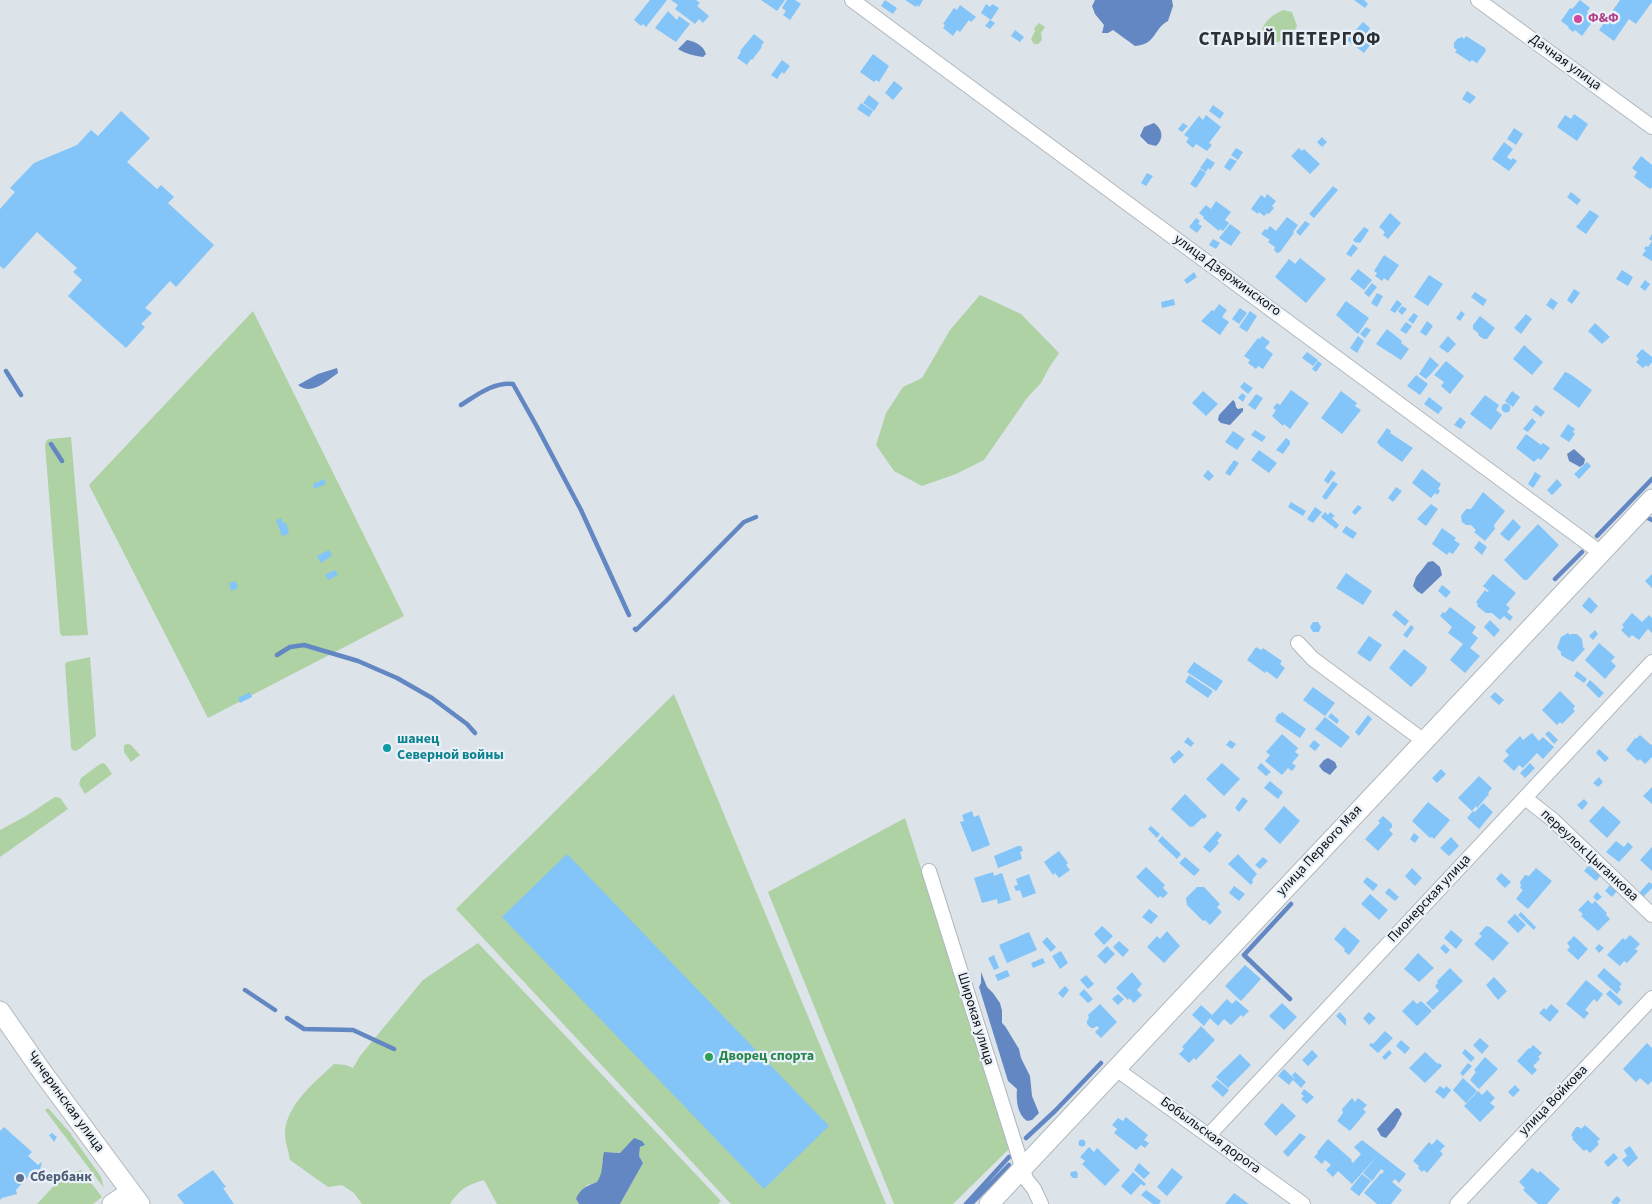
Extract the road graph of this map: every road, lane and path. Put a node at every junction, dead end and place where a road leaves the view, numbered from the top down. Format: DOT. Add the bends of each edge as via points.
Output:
graph roads {
  1 [pos="852,0"];
  2 [pos="1478,0"];
  3 [pos="1652,126"];
  4 [pos="1652,499"];
  5 [pos="1601,553"];
  6 [pos="1298,643"];
  7 [pos="1652,662"];
  8 [pos="1424,741"];
  9 [pos="1525,798"];
  10 [pos="929,871"];
  11 [pos="1652,915"];
  12 [pos="1652,998"];
  13 [pos="0,1011"];
  14 [pos="1116,1069"];
  15 [pos="1209,1135"];
  16 [pos="1024,1167"];
  17 [pos="135,1198"];
  18 [pos="112,1204"];
  19 [pos="989,1204"];
  20 [pos="1041,1204"];
  21 [pos="1303,1204"];
  22 [pos="1456,1204"];
  1 -- 5 [label="street, улица Дзержинского"];
  2 -- 3 [label="street, Дачная улица"];
  4 -- 5 [label="street, улица Первого Мая"];
  5 -- 8 [label="street, улица Первого Мая"];
  6 -- 8 [label="street" via="1313,659"];
  7 -- 9 [label="street, Пионерская улица"];
  8 -- 14 [label="street, улица Первого Мая"];
  9 -- 11 [label="street, переулок Цыганкова" via="1566,832"];
  9 -- 15 [label="street, Пионерская улица"];
  10 -- 16 [label="street, Широкая улица"];
  12 -- 22 [label="street, улица Войкова"];
  13 -- 17 [label="street, Чичеринская улица"];
  14 -- 15 [label="street, Бобыльская дорога"];
  14 -- 16 [label="street, улица Первого Мая"];
  15 -- 21 [label="street, Бобыльская дорога"];
  16 -- 19 [label="street, улица Первого Мая"];
  16 -- 20 [label="street, Широкая улица" via="1026,1180"];
  17 -- 18 [label="street"];
}
